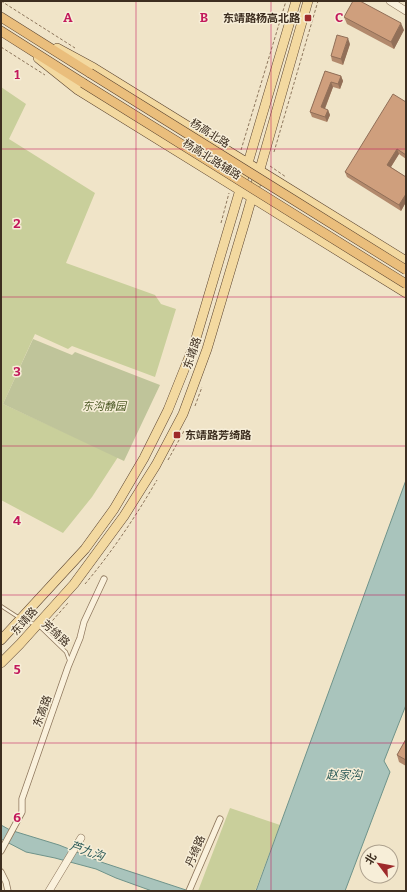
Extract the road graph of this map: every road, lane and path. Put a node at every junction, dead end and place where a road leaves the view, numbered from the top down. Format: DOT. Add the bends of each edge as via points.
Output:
graph roads {
  1 [pos="286,1"];
  2 [pos="296,1"];
  3 [pos="308,1"];
  4 [pos="390,1"];
  5 [pos="406,11"];
  6 [pos="1,17"];
  7 [pos="17,27"];
  8 [pos="1,31"];
  9 [pos="11,38"];
  10 [pos="239,158"];
  11 [pos="248,163"];
  12 [pos="260,166"];
  13 [pos="236,190"];
  14 [pos="252,198"];
  15 [pos="220,227"];
  16 [pos="406,261"];
  17 [pos="406,270"];
  18 [pos="406,284"];
  19 [pos="406,293"];
  20 [pos="104,579"];
  21 [pos="1,606"];
  22 [pos="21,619"];
  23 [pos="37,625"];
  24 [pos="1,640"];
  25 [pos="1,663"];
  26 [pos="68,667"];
  27 [pos="220,819"];
  28 [pos="81,838"];
  29 [pos="2,850"];
  30 [pos="1,872"];
  31 [pos="50,890"];
  32 [pos="8,891"];
  33 [pos="189,891"];
  1 -- 10 [label="path"];
  2 -- 11 [label="main road, 东靖路"];
  3 -- 12 [label="main road, 东靖路"];
  4 -- 5 [label="street"];
  6 -- 7 [label="highway, 杨高北路"];
  7 -- 10 [label="main road, 杨高北路辅路" via="94,68"];
  7 -- 17 [label="highway, 杨高北路, bridge"];
  8 -- 9 [label="highway"];
  9 -- 13 [label="main road, 杨高北路辅路" via="78,90"];
  9 -- 18 [label="highway, bridge"];
  10 -- 11 [label="main road, 杨高北路辅路"];
  11 -- 12 [label="main road, 杨高北路辅路"];
  11 -- 13 [label="main road, 东靖路"];
  12 -- 14 [label="main road, 东靖路"];
  12 -- 16 [label="main road, 杨高北路辅路" via="356,231"];
  13 -- 14 [label="main road, 杨高北路辅路"];
  13 -- 15 [label="path"];
  13 -- 22 [label="main road, 东靖路" via="194,345 168,410 144,458 114,509 85,549"];
  14 -- 19 [label="main road, 杨高北路辅路"];
  14 -- 23 [label="main road, 东靖路" via="207,349 180,421 124,516 74,584"];
  20 -- 26 [label="street, 东高路" via="84,622"];
  21 -- 22 [label="lane, 芳绮路"];
  22 -- 23 [label="lane, 芳绮路"];
  22 -- 24 [label="main road, 东靖路"];
  23 -- 25 [label="main road, 东靖路"];
  23 -- 26 [label="lane, 芳绮路" via="66,652 70,659"];
  26 -- 29 [label="street, 东高路" via="22,799 22,812"];
  27 -- 33 [label="street, 丹绮路"];
  28 -- 31 [label="street"];
  30 -- 32 [label="street"];
}
